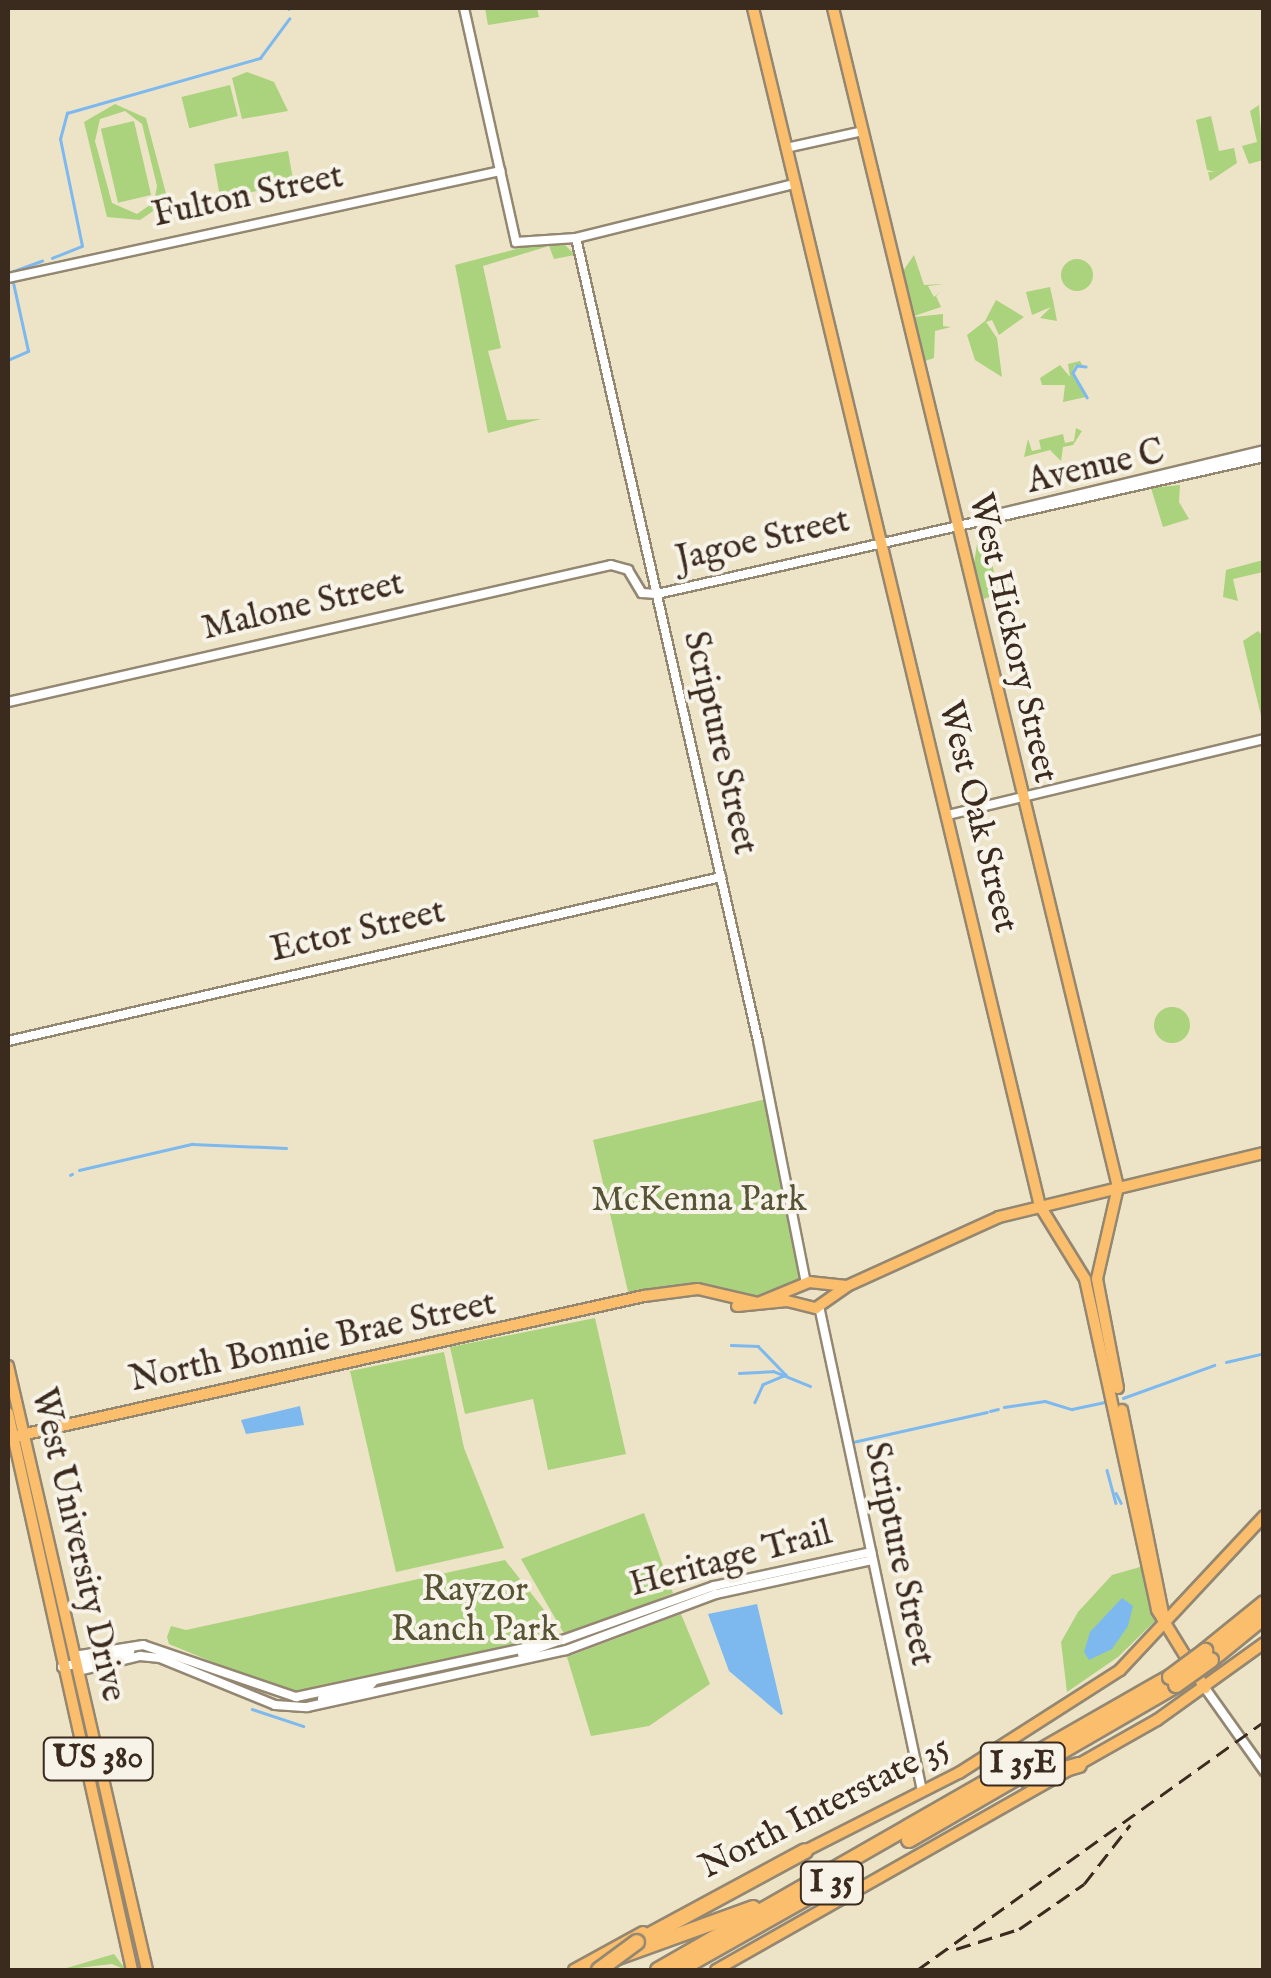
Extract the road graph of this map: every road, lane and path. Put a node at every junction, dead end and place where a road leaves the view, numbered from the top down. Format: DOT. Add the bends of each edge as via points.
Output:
graph roads {
  1 [pos="464,8"];
  2 [pos="752,8"];
  3 [pos="833,8"];
  4 [pos="863,130"];
  5 [pos="786,148"];
  6 [pos="500,171"];
  7 [pos="795,184"];
  8 [pos="576,238"];
  9 [pos="8,278"];
  10 [pos="1264,454"];
  11 [pos="959,527"];
  12 [pos="883,543"];
  13 [pos="611,565"];
  14 [pos="657,594"];
  15 [pos="8,702"];
  16 [pos="1264,739"];
  17 [pos="1020,798"];
  18 [pos="948,814"];
  19 [pos="721,877"];
  20 [pos="8,1041"];
  21 [pos="1264,1153"];
  22 [pos="1114,1188"];
  23 [pos="1040,1206"];
  24 [pos="1091,1279"];
  25 [pos="810,1284"];
  26 [pos="846,1286"];
  27 [pos="631,1301"];
  28 [pos="814,1306"];
  29 [pos="8,1366"];
  30 [pos="8,1413"];
  31 [pos="14,1436"];
  32 [pos="1264,1516"];
  33 [pos="872,1556"];
  34 [pos="41,1570"];
  35 [pos="781,1575"];
  36 [pos="1262,1606"];
  37 [pos="611,1623"];
  38 [pos="1165,1629"];
  39 [pos="558,1641"];
  40 [pos="1264,1643"];
  41 [pos="561,1651"];
  42 [pos="509,1662"];
  43 [pos="77,1663"];
  44 [pos="442,1666"];
  45 [pos="62,1667"];
  46 [pos="445,1677"];
  47 [pos="1173,1680"];
  48 [pos="374,1681"];
  49 [pos="1205,1688"];
  50 [pos="322,1699"];
  51 [pos="1079,1765"];
  52 [pos="1264,1771"];
  53 [pos="106,1791"];
  54 [pos="922,1791"];
  55 [pos="985,1798"];
  56 [pos="874,1849"];
  57 [pos="805,1851"];
  58 [pos="792,1895"];
  59 [pos="132,1970"];
  60 [pos="147,1970"];
  61 [pos="574,1970"];
  62 [pos="582,1970"];
  63 [pos="599,1970"];
  64 [pos="658,1970"];
  65 [pos="679,1970"];
  66 [pos="716,1970"];
  1 -- 6 [label="street"];
  2 -- 5 [label="main road, West Oak Street"];
  3 -- 4 [label="main road, West Hickory Street"];
  4 -- 5 [label="street"];
  4 -- 11 [label="main road, West Hickory Street"];
  5 -- 7 [label="main road, West Oak Street"];
  6 -- 8 [label="street" via="516,242"];
  6 -- 9 [label="street, Fulton Street"];
  7 -- 8 [label="street"];
  7 -- 12 [label="main road, West Oak Street"];
  8 -- 14 [label="street, Scripture Street"];
  10 -- 11 [label="street, Avenue C"];
  10 -- 11 [label="street, Avenue C"];
  11 -- 12 [label="street, Jagoe Street"];
  11 -- 17 [label="main road, West Hickory Street"];
  12 -- 14 [label="street, Jagoe Street"];
  12 -- 18 [label="main road, West Oak Street"];
  13 -- 14 [label="street, Jagoe Street" via="628,570 642,592"];
  13 -- 15 [label="street, Malone Street"];
  14 -- 19 [label="street, Scripture Street"];
  16 -- 17 [label="street"];
  17 -- 18 [label="street"];
  17 -- 22 [label="main road, West Hickory Street"];
  18 -- 23 [label="main road, West Oak Street"];
  19 -- 20 [label="street, Ector Street"];
  19 -- 25 [label="street, Scripture Street"];
  21 -- 22 [label="main road, North Bonnie Brae Street"];
  22 -- 23 [label="main road, North Bonnie Brae Street"];
  22 -- 24 [label="main road, West Hickory Street"];
  23 -- 24 [label="main road, West Oak Street"];
  23 -- 26 [label="main road, North Bonnie Brae Street"];
  24 -- 38 [label="main road, West Oak Street"];
  25 -- 26 [label="main road, North Bonnie Brae Street"];
  25 -- 27 [label="main road, North Bonnie Brae Street" via="758,1303 698,1288"];
  25 -- 28 [label="main road"];
  25 -- 28 [label="main road"];
  26 -- 28 [label="main road, North Bonnie Brae Street"];
  27 -- 28 [label="main road, North Bonnie Brae Street" via="703,1295 751,1310 787,1301"];
  27 -- 31 [label="main road, North Bonnie Brae Street"];
  28 -- 33 [label="street, Scripture Street"];
  29 -- 31 [label="main road, West University Drive / US 380"];
  30 -- 31 [label="main road, West University Drive / US 380"];
  31 -- 34 [label="main road, West University Drive / US 380"];
  31 -- 43 [label="main road, West University Drive / US 380"];
  32 -- 38 [label="main road, North Interstate 35"];
  33 -- 35 [label="street, Heritage Trail"];
  33 -- 54 [label="street, Scripture Street"];
  34 -- 43 [label="main road" via="67,1655"];
  34 -- 45 [label="main road, West University Drive / US 380"];
  35 -- 37 [label="street, Heritage Trail" via="685,1595"];
  35 -- 41 [label="street, Heritage Trail"];
  36 -- 47 [label="highway, I 35, bridge"];
  37 -- 39 [label="street, Heritage Trail"];
  37 -- 41 [label="street"];
  38 -- 49 [label="main road, West Oak Street"];
  38 -- 54 [label="main road, North Interstate 35" via="1070,1704"];
  39 -- 42 [label="street"];
  39 -- 44 [label="street, Heritage Trail"];
  40 -- 49 [label="main road"];
  41 -- 42 [label="street, Heritage Trail"];
  42 -- 46 [label="street, Heritage Trail"];
  43 -- 45 [label="street, Heritage Trail"];
  43 -- 46 [label="street, Heritage Trail" via="160,1658 293,1708"];
  43 -- 48 [label="street, Heritage Trail" via="146,1645 287,1698"];
  43 -- 53 [label="main road, West University Drive / US 380"];
  44 -- 46 [label="street"];
  44 -- 48 [label="street, Heritage Trail"];
  45 -- 53 [label="main road"];
  45 -- 59 [label="main road, West University Drive / US 380"];
  47 -- 55 [label="highway, I 35"];
  47 -- 56 [label="highway, I 35E"];
  48 -- 50 [label="street"];
  49 -- 51 [label="main road"];
  49 -- 52 [label="street, West Oak Street"];
  51 -- 55 [label="highway"];
  51 -- 66 [label="main road"];
  53 -- 60 [label="main road, West University Drive / US 380"];
  54 -- 57 [label="main road, North Interstate 35"];
  55 -- 65 [label="highway, I 35"];
  56 -- 58 [label="highway, I 35"];
  57 -- 61 [label="main road, North Interstate 35"];
  57 -- 63 [label="highway, bridge" via="637,1942"];
  58 -- 62 [label="highway"];
  58 -- 64 [label="highway, I 35"];
}
